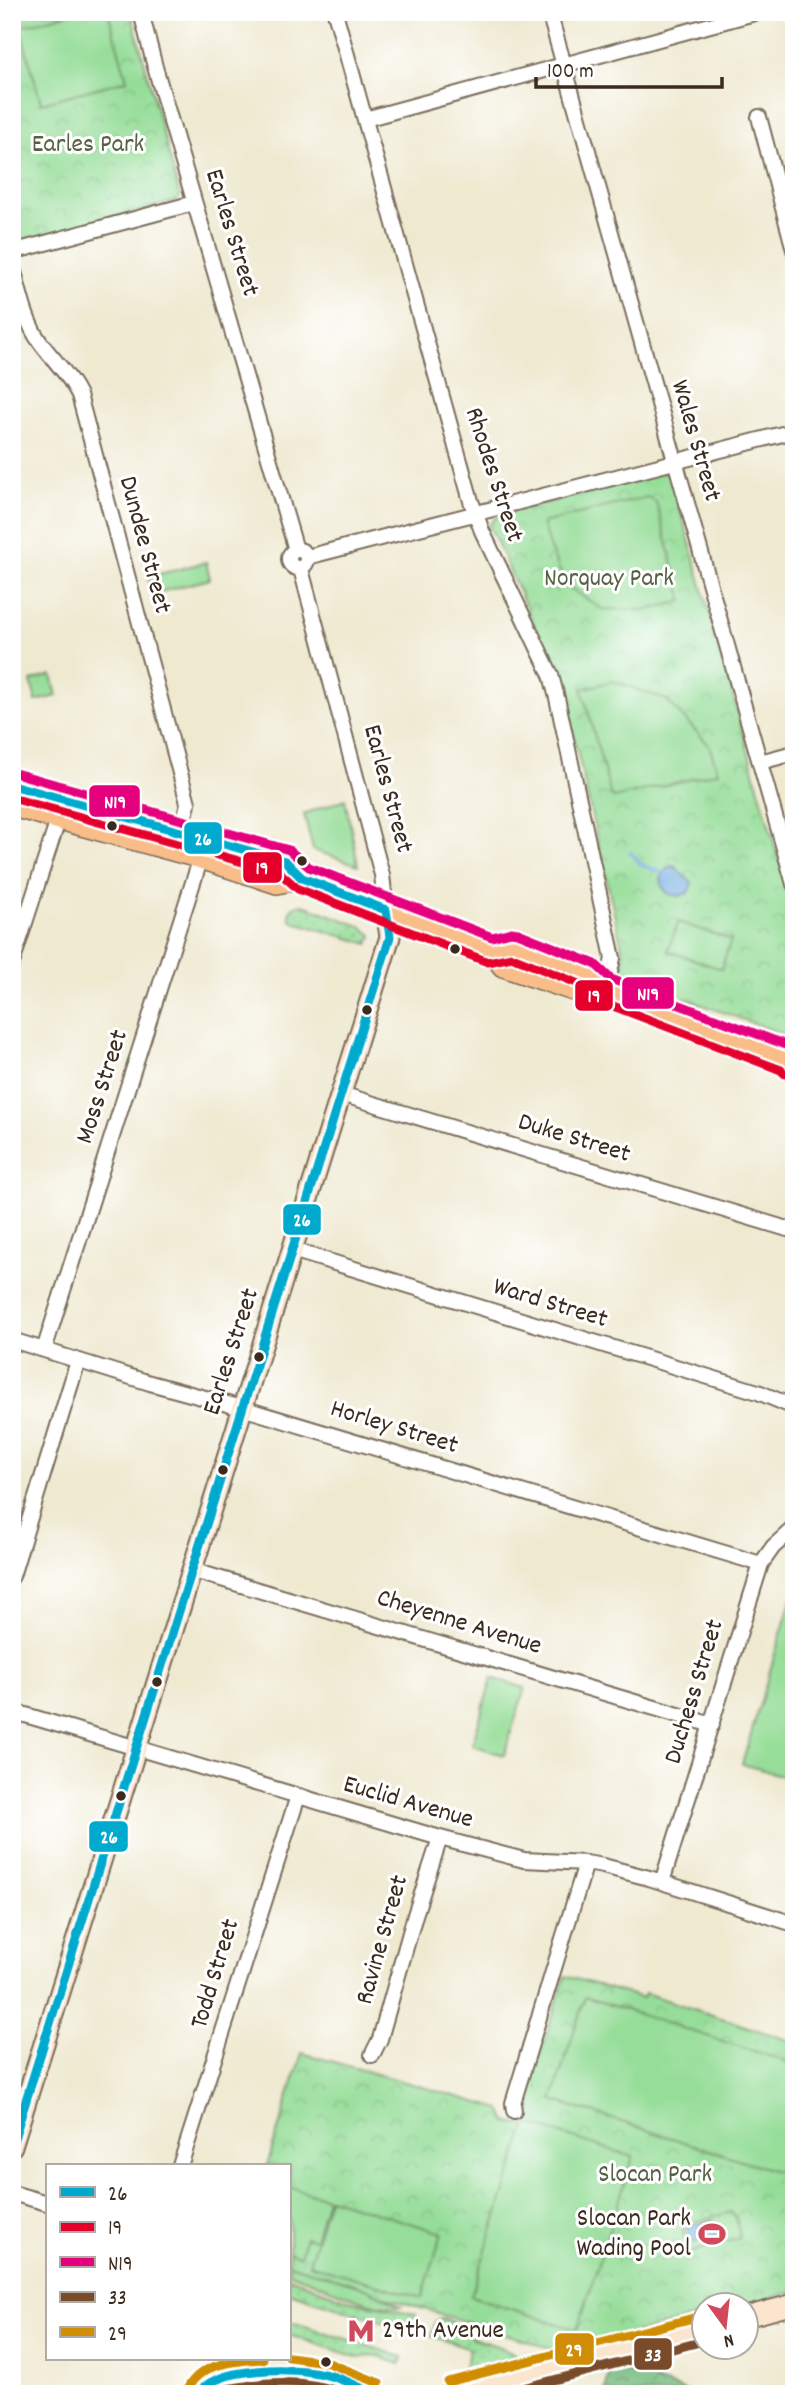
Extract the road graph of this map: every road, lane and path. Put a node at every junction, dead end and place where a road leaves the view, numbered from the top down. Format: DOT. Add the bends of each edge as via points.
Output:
graph roads {
  1 [pos="141,12"];
  2 [pos="335,12"];
  3 [pos="549,12"];
  4 [pos="758,12"];
  5 [pos="563,64"];
  6 [pos="759,117"];
  7 [pos="365,119"];
  8 [pos="194,203"];
  9 [pos="794,250"];
  10 [pos="12,252"];
  11 [pos="12,265"];
  12 [pos="794,431"];
  13 [pos="675,462"];
  14 [pos="475,514"];
  15 [pos="301,559"];
  16 [pos="794,753"];
  17 [pos="760,762"];
  18 [pos="12,785"];
  19 [pos="12,806"];
  20 [pos="62,809"];
  21 [pos="180,842"];
  22 [pos="204,849"];
  23 [pos="794,884"];
  24 [pos="386,909"];
  25 [pos="12,963"];
  26 [pos="605,990"];
  27 [pos="792,1061"];
  28 [pos="341,1094"];
  29 [pos="794,1231"];
  30 [pos="292,1250"];
  31 [pos="12,1340"];
  32 [pos="44,1350"];
  33 [pos="78,1361"];
  34 [pos="794,1407"];
  35 [pos="242,1408"];
  36 [pos="794,1528"];
  37 [pos="761,1564"];
  38 [pos="191,1570"];
  39 [pos="12,1576"];
  40 [pos="12,1711"];
  41 [pos="712,1725"];
  42 [pos="136,1749"];
  43 [pos="298,1796"];
  44 [pos="440,1838"];
  45 [pos="586,1863"];
  46 [pos="662,1882"];
  47 [pos="794,1924"];
  48 [pos="372,2055"];
  49 [pos="514,2111"];
  50 [pos="12,2146"];
  51 [pos="181,2164"];
  52 [pos="12,2193"];
  53 [pos="46,2203"];
  54 [pos="794,2304"];
  55 [pos="760,2313"];
  56 [pos="690,2332"];
  57 [pos="451,2394"];
  1 -- 8 [label="street, Earles Street"];
  2 -- 7 [label="street, Rhodes Street"];
  3 -- 5 [label="street, Wales Street"];
  4 -- 5 [label="street"];
  5 -- 7 [label="street"];
  5 -- 13 [label="street, Wales Street"];
  6 -- 9 [label="street"];
  7 -- 14 [label="street, Rhodes Street"];
  8 -- 10 [label="street"];
  8 -- 15 [label="street, Earles Street"];
  11 -- 21 [label="street, Dundee Street" via="28,322 79,395 188,803"];
  12 -- 13 [label="street"];
  13 -- 14 [label="street"];
  13 -- 17 [label="street, Wales Street"];
  14 -- 15 [label="street"];
  14 -- 26 [label="street, Rhodes Street" via="551,675 612,958"];
  15 -- 24 [label="street, Earles Street" via="382,875"];
  16 -- 17 [label="street"];
  17 -- 23 [label="street, Wales Street"];
  18 -- 20 [label="main road"];
  19 -- 20 [label="main road"];
  20 -- 21 [label="main road"];
  20 -- 25 [label="street"];
  21 -- 22 [label="main road"];
  22 -- 24 [label="main road" via="277,883 302,877"];
  22 -- 32 [label="street, Moss Street"];
  24 -- 26 [label="main road" via="491,950 513,944 589,975"];
  24 -- 28 [label="street, Earles Street" via="390,937"];
  26 -- 27 [label="main road"];
  28 -- 29 [label="street, Duke Street"];
  28 -- 30 [label="street, Earles Street"];
  30 -- 34 [label="street, Ward Street" via="758,1392"];
  30 -- 35 [label="street, Earles Street"];
  31 -- 32 [label="street, Horley Street"];
  32 -- 33 [label="street, Horley Street"];
  33 -- 35 [label="street, Horley Street"];
  33 -- 39 [label="street"];
  35 -- 37 [label="street, Horley Street"];
  35 -- 38 [label="street, Earles Street"];
  36 -- 37 [label="street, Duchess Street"];
  37 -- 41 [label="street, Duchess Street"];
  38 -- 41 [label="street, Cheyenne Avenue"];
  38 -- 42 [label="street, Earles Street"];
  40 -- 42 [label="street, Euclid Avenue"];
  41 -- 46 [label="street, Duchess Street"];
  42 -- 43 [label="street, Euclid Avenue"];
  42 -- 50 [label="street, Earles Street"];
  43 -- 44 [label="street, Euclid Avenue"];
  43 -- 51 [label="street, Todd Street"];
  44 -- 45 [label="street, Euclid Avenue" via="524,1860"];
  44 -- 48 [label="street, Ravine Street"];
  45 -- 46 [label="street, Euclid Avenue"];
  45 -- 49 [label="street"];
  46 -- 47 [label="street, Euclid Avenue"];
  52 -- 53 [label="street"];
  54 -- 55 [label="street"];
  56 -- 57 [label="street"];
}
